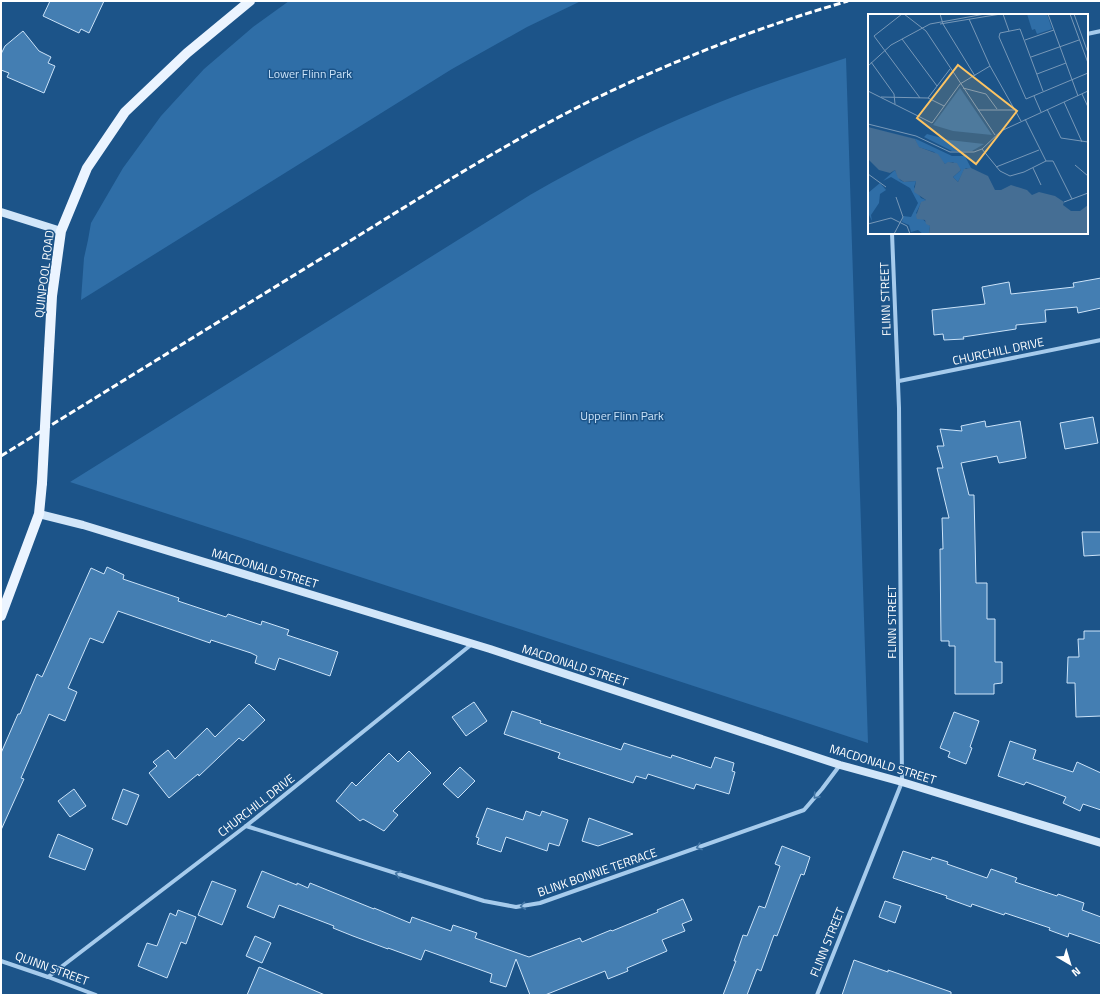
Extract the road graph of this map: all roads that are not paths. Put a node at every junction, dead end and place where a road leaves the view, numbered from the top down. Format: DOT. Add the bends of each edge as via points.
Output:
graph roads {
  1 [pos="250,1"];
  2 [pos="1101,31"];
  3 [pos="1088,34"];
  4 [pos="1,212"];
  5 [pos="61,231"];
  6 [pos="892,234"];
  7 [pos="1101,340"];
  8 [pos="899,381"];
  9 [pos="39,514"];
  10 [pos="1,616"];
  11 [pos="472,644"];
  12 [pos="840,765"];
  13 [pos="902,782"];
  14 [pos="246,826"];
  15 [pos="1101,843"];
  16 [pos="1,961"];
  17 [pos="48,977"];
  18 [pos="96,995"];
  19 [pos="817,995"];
  1 -- 5 [label="main road, QUINPOOL ROAD" via="187,53 125,112 87,168"];
  2 -- 3 [label="street"];
  4 -- 5 [label="street"];
  5 -- 9 [label="main road, QUINPOOL ROAD, bridge" via="52,296"];
  6 -- 8 [label="street, FLINN STREET"];
  7 -- 8 [label="street, CHURCHILL DRIVE"];
  8 -- 13 [label="street, FLINN STREET"];
  9 -- 10 [label="main road, QUINPOOL ROAD"];
  9 -- 11 [label="street, MACDONALD STREET" via="83,525"];
  11 -- 12 [label="street, MACDONALD STREET"];
  11 -- 14 [label="street, CHURCHILL DRIVE"];
  12 -- 13 [label="street, MACDONALD STREET"];
  12 -- 14 [label="street, BLINK BONNIE TERRACE, one-way" via="804,810 540,903 516,907 484,901"];
  13 -- 15 [label="street, MACDONALD STREET"];
  13 -- 19 [label="street, FLINN STREET"];
  14 -- 17 [label="street, CHURCHILL DRIVE"];
  16 -- 17 [label="street, QUINN STREET"];
  17 -- 18 [label="street, QUINN STREET"];
}
